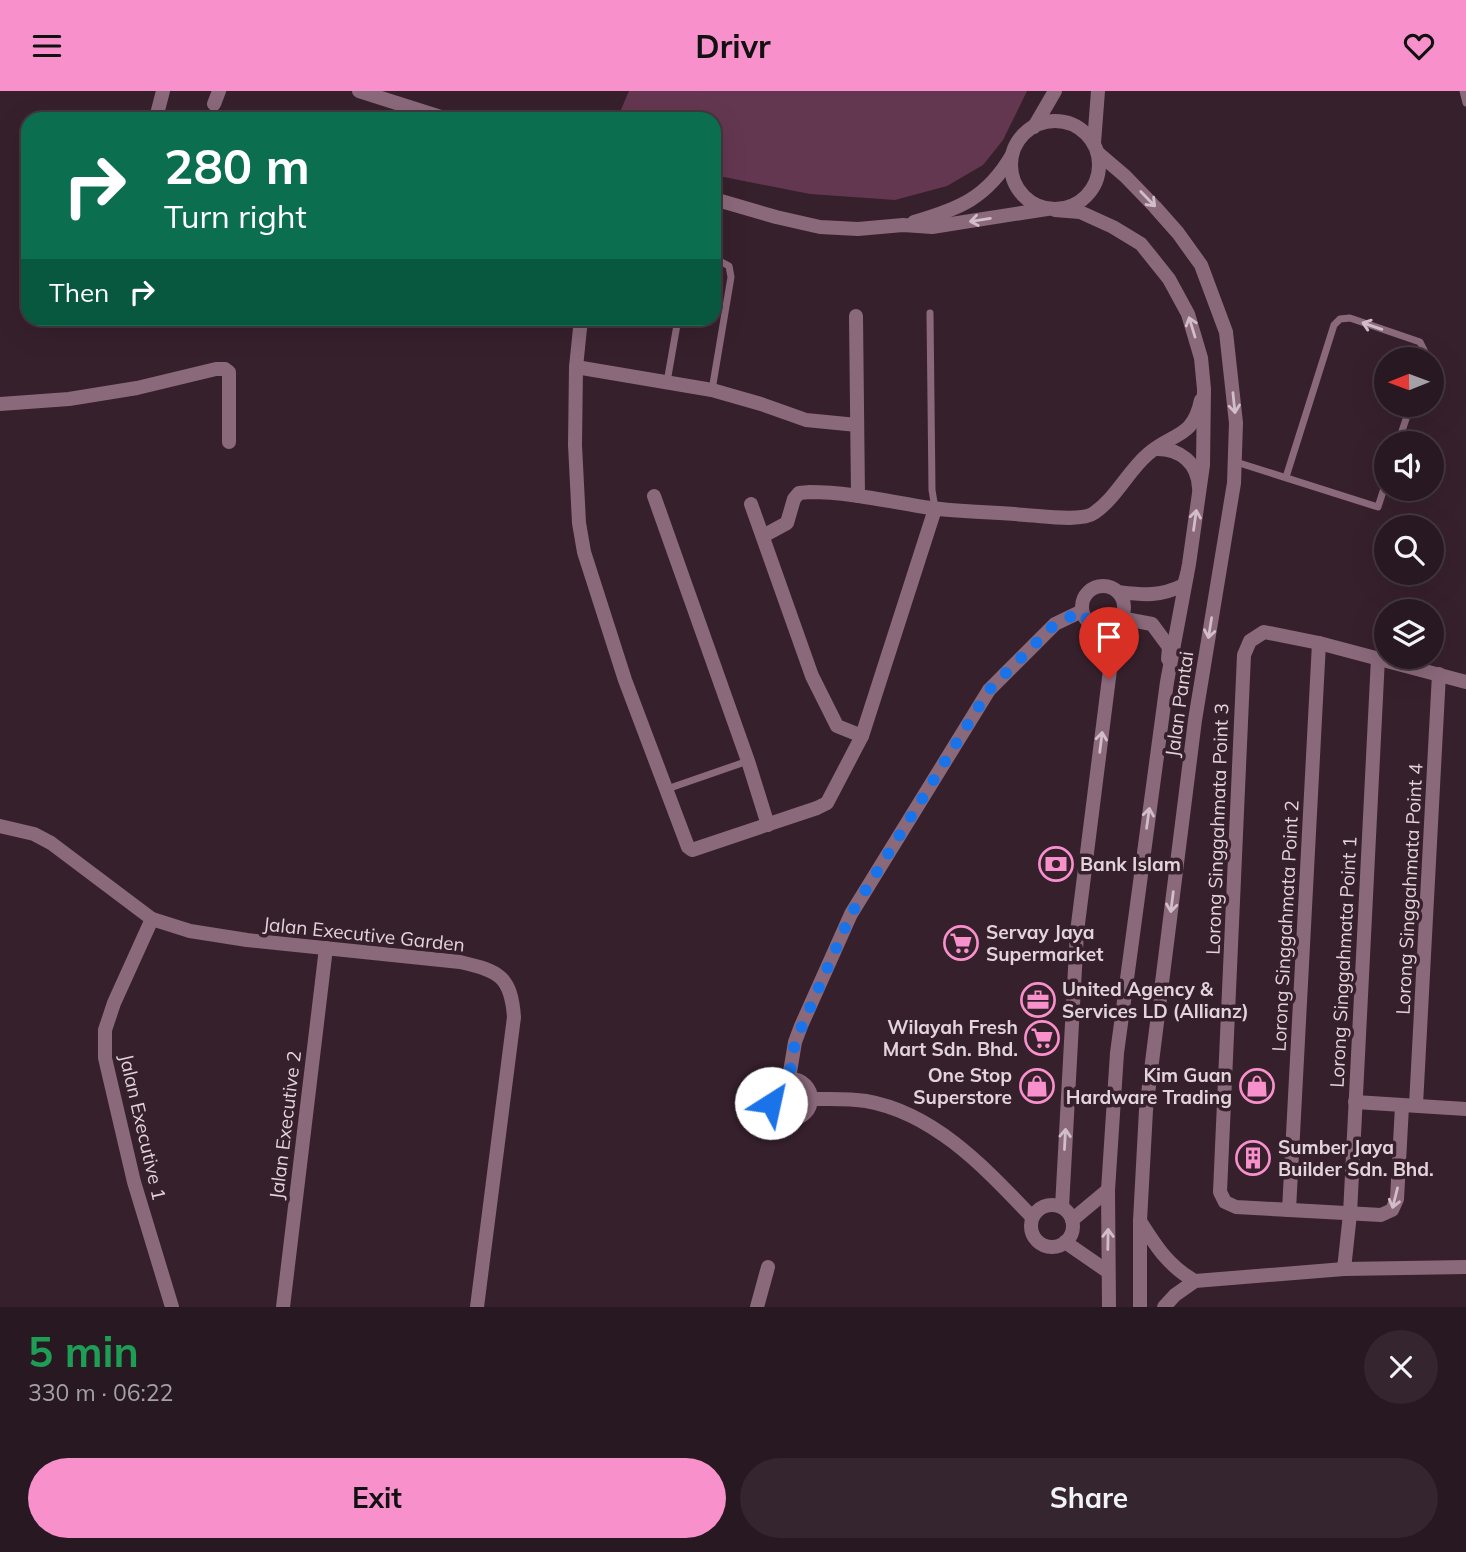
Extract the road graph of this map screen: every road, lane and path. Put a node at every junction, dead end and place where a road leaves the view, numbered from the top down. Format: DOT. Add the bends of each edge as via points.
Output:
graph roads {
  1 [pos="163,91"];
  2 [pos="359,91"];
  3 [pos="1055,91"];
  4 [pos="1098,91"];
  5 [pos="1463,91"];
  6 [pos="1466,103"];
  7 [pos="158,112"];
  8 [pos="425,112"];
  9 [pos="1034,127"];
  10 [pos="1096,148"];
  11 [pos="1013,153"];
  12 [pos="721,200"];
  13 [pos="1051,209"];
  14 [pos="902,225"];
  15 [pos="721,262"];
  16 [pos="929,313"];
  17 [pos="856,316"];
  18 [pos="580,326"];
  19 [pos="677,326"];
  20 [pos="1422,347"];
  21 [pos="576,367"];
  22 [pos="667,383"];
  23 [pos="1203,389"];
  24 [pos="712,390"];
  25 [pos="0,404"];
  26 [pos="856,425"];
  27 [pos="229,442"];
  28 [pos="1154,449"];
  29 [pos="1236,462"];
  30 [pos="1286,477"];
  31 [pos="1199,492"];
  32 [pos="654,496"];
  33 [pos="858,496"];
  34 [pos="1380,501"];
  35 [pos="751,504"];
  36 [pos="935,509"];
  37 [pos="762,536"];
  38 [pos="1189,564"];
  39 [pos="1118,592"];
  40 [pos="1082,611"];
  41 [pos="1115,622"];
  42 [pos="1319,643"];
  43 [pos="1374,657"];
  44 [pos="1377,669"];
  45 [pos="1420,669"];
  46 [pos="1439,674"];
  47 [pos="1167,682"];
  48 [pos="1466,682"];
  49 [pos="862,736"];
  50 [pos="748,761"];
  51 [pos="667,789"];
  52 [pos="768,825"];
  53 [pos="0,826"];
  54 [pos="152,919"];
  55 [pos="326,948"];
  56 [pos="789,1078"];
  57 [pos="812,1099"];
  58 [pos="1355,1103"];
  59 [pos="1409,1106"];
  60 [pos="1466,1109"];
  61 [pos="1108,1190"];
  62 [pos="1062,1207"];
  63 [pos="1289,1210"];
  64 [pos="1350,1214"];
  65 [pos="1032,1217"];
  66 [pos="1072,1220"];
  67 [pos="1140,1221"];
  68 [pos="1065,1242"];
  69 [pos="768,1267"];
  70 [pos="1466,1267"];
  71 [pos="1345,1269"];
  72 [pos="1107,1271"];
  73 [pos="1195,1281"];
  74 [pos="173,1307"];
  75 [pos="283,1307"];
  76 [pos="477,1307"];
  77 [pos="757,1307"];
  78 [pos="1109,1307"];
  79 [pos="1140,1307"];
  80 [pos="1164,1307"];
  1 -- 7 [label="street"];
  2 -- 8 [label="street"];
  3 -- 9 [label="street"];
  4 -- 10 [label="street"];
  5 -- 6 [label="lane"];
  9 -- 10 [label="street" via="1047,122 1074,125"];
  9 -- 11 [label="street"];
  10 -- 13 [label="street" via="1100,166 1090,192 1068,208"];
  10 -- 29 [label="street, Jalan Pantai, one-way" via="1163,216 1201,265 1226,332"];
  11 -- 13 [label="street" via="1014,182 1022,194 1033,204"];
  11 -- 14 [label="street" via="984,192 954,210"];
  12 -- 14 [label="street" via="820,227"];
  13 -- 14 [label="street, one-way" via="932,227"];
  23 -- 13 [label="street, Jalan Pantai, one-way" via="1201,358 1188,314 1169,279 1141,244 1080,212"];
  15 -- 24 [label="lane" via="729,266 731,277"];
  16 -- 36 [label="lane"];
  17 -- 26 [label="street"];
  18 -- 21 [label="street"];
  19 -- 22 [label="lane"];
  20 -- 30 [label="lane, one-way" via="1420,342 1350,318 1340,319 1334,325"];
  21 -- 22 [label="street"];
  21 -- 51 [label="street" via="576,458 584,552 625,680"];
  22 -- 24 [label="street"];
  23 -- 28 [label="street" via="1196,420"];
  23 -- 31 [label="street, Jalan Pantai" via="1205,450"];
  24 -- 26 [label="street" via="806,420"];
  25 -- 27 [label="street" via="137,388 225,369 230,382"];
  26 -- 33 [label="street"];
  28 -- 31 [label="street" via="1177,452 1187,459 1199,479"];
  28 -- 36 [label="street" via="1093,515 1047,517"];
  29 -- 30 [label="lane"];
  29 -- 67 [label="street, Jalan Pantai, one-way" via="1195,720 1156,1025"];
  30 -- 34 [label="lane" via="1378,507"];
  38 -- 31 [label="street, Jalan Pantai, one-way"];
  32 -- 50 [label="street"];
  33 -- 36 [label="street"];
  33 -- 37 [label="street" via="799,493 787,523"];
  35 -- 37 [label="street"];
  36 -- 49 [label="street"];
  37 -- 49 [label="street" via="812,676 836,726"];
  38 -- 39 [label="street" via="1184,585 1167,593"];
  38 -- 47 [label="street, Jalan Pantai"];
  39 -- 40 [label="street" via="1106,586 1093,588 1084,598"];
  39 -- 41 [label="street" via="1123,605"];
  40 -- 41 [label="street" via="1096,627"];
  40 -- 56 [label="street" via="1055,624 989,690 851,914 795,1042"];
  41 -- 47 [label="street" via="1153,624 1161,633 1169,647"];
  62 -- 41 [label="street, one-way" via="1077,932"];
  42 -- 43 [label="street, Lorong Singgahmata Point 3"];
  42 -- 63 [label="street, Lorong Singgahmata Point 2"];
  42 -- 63 [label="street, Lorong Singgahmata Point 3" via="1264,632 1250,641 1244,655 1220,1192 1225,1202 1236,1207"];
  44 -- 58 [label="street, Lorong Singgahmata Point 1"];
  45 -- 46 [label="street, Lorong Singgahmata Point 3"];
  46 -- 48 [label="street, Lorong Singgahmata Point 3"];
  46 -- 59 [label="street, Lorong Singgahmata Point 4"];
  61 -- 47 [label="street, Jalan Pantai, one-way" via="1117,1053"];
  49 -- 52 [label="street" via="827,803"];
  50 -- 51 [label="lane"];
  50 -- 52 [label="street"];
  51 -- 52 [label="street" via="692,850"];
  53 -- 54 [label="street, Jalan Executive Garden" via="51,843"];
  54 -- 55 [label="street, Jalan Executive Garden" via="201,933"];
  54 -- 74 [label="street, Jalan Executive 1" via="114,1003 105,1030 105,1058 134,1182"];
  55 -- 75 [label="street, Jalan Executive 2"];
  55 -- 76 [label="street, Jalan Executive Garden" via="484,968 503,979 512,995 514,1017"];
  56 -- 57 [label="street" via="805,1083"];
  56 -- 57 [label="street" via="771,1094 771,1103 781,1117 805,1114"];
  57 -- 65 [label="street" via="866,1101 892,1107 924,1124 987,1170"];
  58 -- 59 [label="street"];
  58 -- 64 [label="street, Lorong Singgahmata Point 1"];
  59 -- 60 [label="street"];
  59 -- 64 [label="street, Lorong Singgahmata Point 4, one-way" via="1392,1210 1381,1216"];
  61 -- 66 [label="street"];
  72 -- 61 [label="street, Jalan Pantai, one-way"];
  62 -- 65 [label="street" via="1042,1207"];
  62 -- 66 [label="street"];
  63 -- 64 [label="street, Lorong Singgahmata Point 3"];
  64 -- 71 [label="street, Lorong Singgahmata Point 1"];
  65 -- 68 [label="street" via="1031,1231 1039,1243 1052,1247"];
  66 -- 68 [label="street" via="1072,1232"];
  67 -- 73 [label="street" via="1160,1253"];
  67 -- 79 [label="street, Jalan Pantai"];
  68 -- 72 [label="street"];
  69 -- 77 [label="street"];
  70 -- 71 [label="street"];
  71 -- 73 [label="street"];
  72 -- 78 [label="street, Jalan Pantai"];
  73 -- 80 [label="street"];
}
